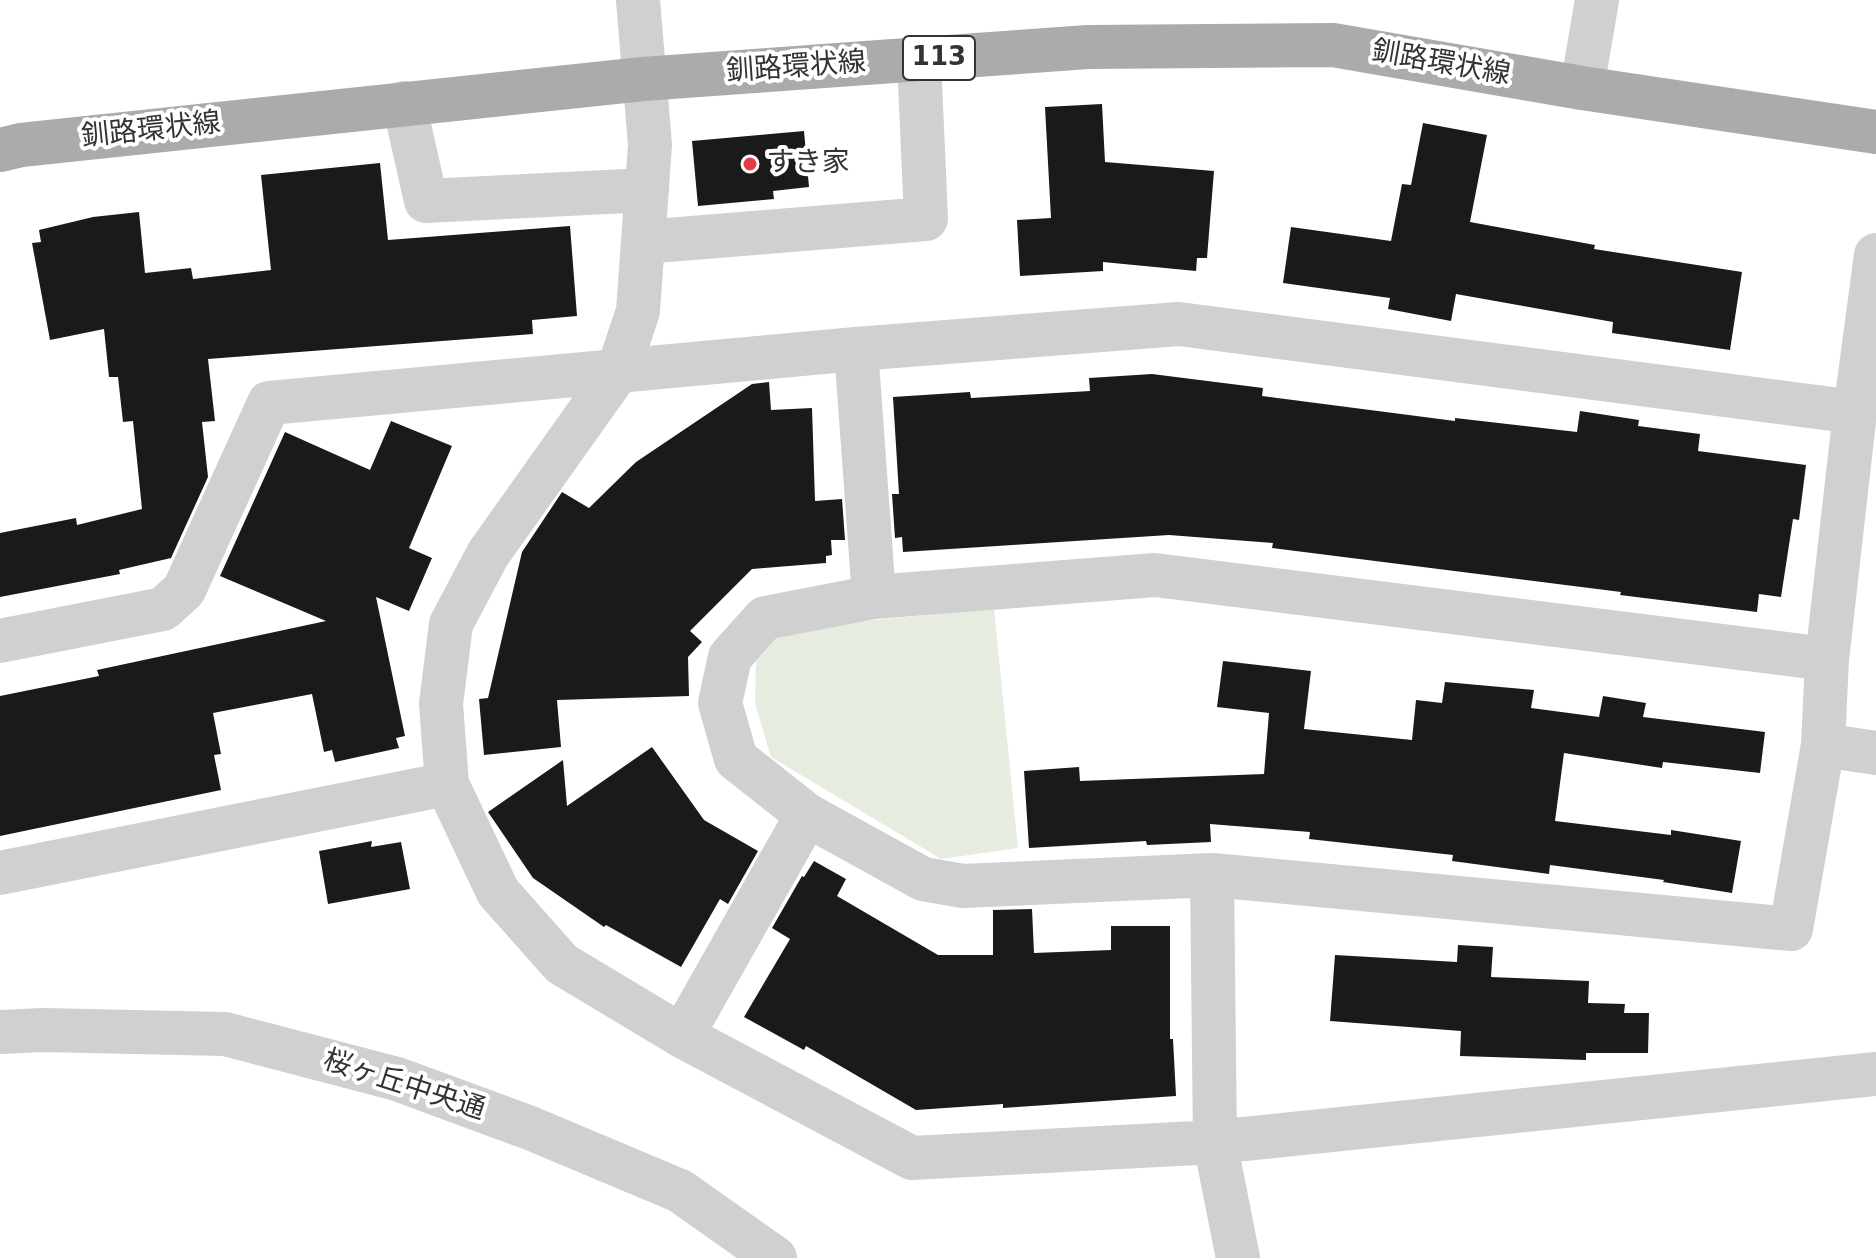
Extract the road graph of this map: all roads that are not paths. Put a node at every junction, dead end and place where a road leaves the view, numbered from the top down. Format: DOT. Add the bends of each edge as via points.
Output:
graph roads {
  1 [pos="638,0"];
  2 [pos="1597,0"];
  3 [pos="919,59"];
  4 [pos="643,79"];
  5 [pos="1582,88"];
  6 [pos="404,103"];
  7 [pos="1876,132"];
  8 [pos="0,150"];
  9 [pos="647,190"];
  10 [pos="643,242"];
  11 [pos="1876,255"];
  12 [pos="856,349"];
  13 [pos="1870,350"];
  14 [pos="618,371"];
  15 [pos="1855,412"];
  16 [pos="874,597"];
  17 [pos="0,641"];
  18 [pos="1827,659"];
  19 [pos="1823,745"];
  20 [pos="1876,753"];
  21 [pos="447,784"];
  22 [pos="807,815"];
  23 [pos="0,873"];
  24 [pos="1212,875"];
  25 [pos="0,1032"];
  26 [pos="682,1036"];
  27 [pos="1876,1074"];
  28 [pos="1215,1142"];
  29 [pos="775,1258"];
  30 [pos="1238,1258"];
  1 -- 4 [label="street"];
  2 -- 5 [label="street"];
  3 -- 4 [label="main road, 釧路環状線 / 113"];
  3 -- 5 [label="main road, 釧路環状線 / 113" via="1088,47 1333,45"];
  3 -- 10 [label="street" via="926,219"];
  4 -- 6 [label="main road, 釧路環状線 / 113"];
  4 -- 9 [label="street" via="650,145"];
  5 -- 7 [label="main road, 釧路環状線 / 113"];
  6 -- 8 [label="main road, 釧路環状線 / 113"];
  6 -- 9 [label="street" via="426,201"];
  9 -- 10 [label="street"];
  10 -- 14 [label="street" via="638,311"];
  11 -- 13 [label="street"];
  12 -- 14 [label="street"];
  12 -- 15 [label="street" via="1179,324"];
  12 -- 16 [label="street"];
  13 -- 15 [label="street"];
  14 -- 17 [label="street" via="269,403 184,590 163,609"];
  14 -- 21 [label="street" via="488,554 451,624 441,704"];
  15 -- 18 [label="street"];
  16 -- 18 [label="street" via="1155,575"];
  16 -- 22 [label="street" via="765,618 730,657 720,703 736,759"];
  18 -- 19 [label="street"];
  19 -- 20 [label="street"];
  19 -- 24 [label="street" via="1791,929"];
  21 -- 23 [label="street"];
  21 -- 26 [label="street" via="498,892 562,964"];
  22 -- 24 [label="street" via="923,879 963,886"];
  22 -- 26 [label="street"];
  24 -- 28 [label="street"];
  25 -- 29 [label="street, 桜ヶ丘中央通" via="225,1034 397,1079 680,1191"];
  26 -- 28 [label="street" via="912,1158"];
  27 -- 28 [label="street"];
  28 -- 30 [label="street"];
}
